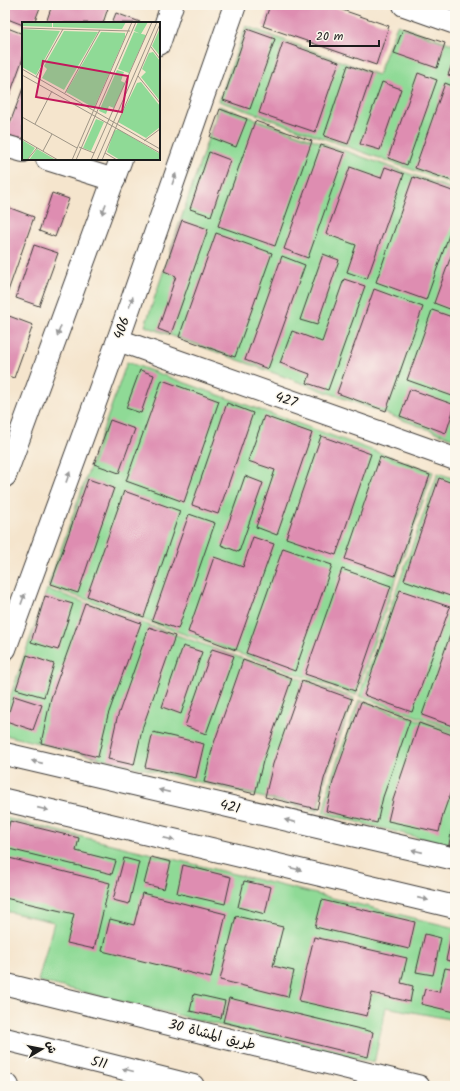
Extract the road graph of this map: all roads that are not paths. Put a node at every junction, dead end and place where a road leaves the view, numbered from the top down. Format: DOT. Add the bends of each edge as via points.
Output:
graph roads {
  1 [pos="172,5"];
  2 [pos="235,5"];
  3 [pos="404,5"];
  4 [pos="455,23"];
  5 [pos="160,41"];
  6 [pos="5,146"];
  7 [pos="22,152"];
  8 [pos="50,160"];
  9 [pos="121,160"];
  10 [pos="114,180"];
  11 [pos="118,340"];
  12 [pos="455,459"];
  13 [pos="5,476"];
  14 [pos="5,649"];
  15 [pos="5,754"];
  16 [pos="5,800"];
  17 [pos="455,859"];
  18 [pos="455,907"];
  19 [pos="5,984"];
  20 [pos="5,1039"];
  21 [pos="193,1086"];
  22 [pos="418,1086"];
  1 -- 5 [label="street"];
  11 -- 2 [label="street, 406, one-way"];
  3 -- 4 [label="street"];
  6 -- 7 [label="street"];
  8 -- 10 [label="street"];
  9 -- 10 [label="street"];
  10 -- 13 [label="street, one-way"];
  11 -- 12 [label="street, 427"];
  14 -- 11 [label="street, 406, one-way"];
  17 -- 15 [label="street, 421, one-way"];
  16 -- 18 [label="street, one-way"];
  19 -- 22 [label="street, طريق المشاة 30"];
  21 -- 20 [label="street, 511, one-way"];
}
